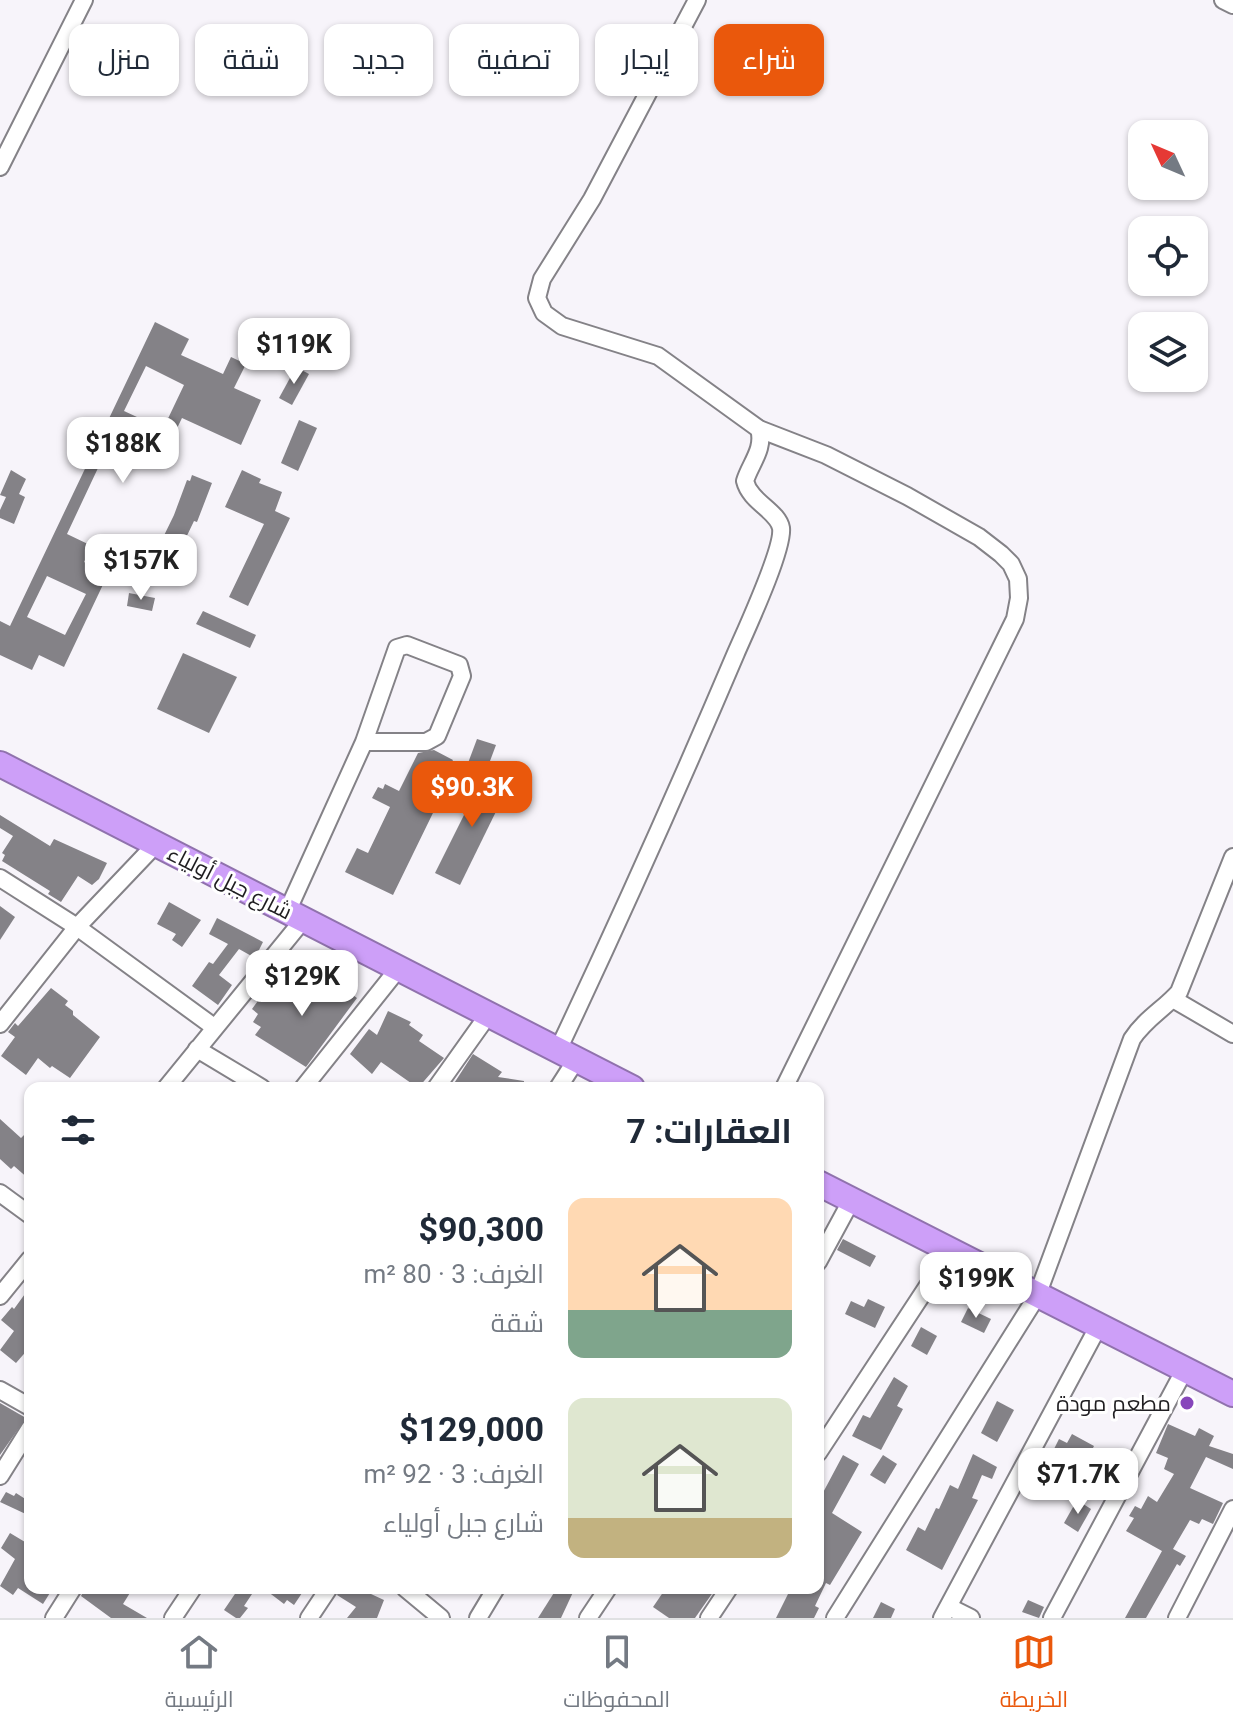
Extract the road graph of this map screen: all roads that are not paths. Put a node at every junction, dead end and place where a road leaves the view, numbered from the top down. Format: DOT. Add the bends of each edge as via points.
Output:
graph roads {
  1 [pos="84,0"];
  2 [pos="697,0"];
  3 [pos="1223,0"];
  4 [pos="1233,5"];
  5 [pos="0,167"];
  6 [pos="759,429"];
  7 [pos="364,742"];
  8 [pos="0,764"];
  9 [pos="156,844"];
  10 [pos="1233,857"];
  11 [pos="0,878"];
  12 [pos="295,916"];
  13 [pos="77,927"];
  14 [pos="398,969"];
  15 [pos="1173,999"];
  16 [pos="488,1015"];
  17 [pos="0,1024"];
  18 [pos="214,1027"];
  19 [pos="1233,1034"];
  20 [pos="197,1049"];
  21 [pos="567,1055"];
  22 [pos="171,1082"];
  23 [pos="252,1082"];
  24 [pos="308,1082"];
  25 [pos="440,1082"];
  26 [pos="560,1082"];
  27 [pos="620,1082"];
  28 [pos="787,1082"];
  29 [pos="824,1186"];
  30 [pos="0,1193"];
  31 [pos="851,1201"];
  32 [pos="24,1211"];
  33 [pos="824,1251"];
  34 [pos="950,1252"];
  35 [pos="24,1266"];
  36 [pos="0,1296"];
  37 [pos="1037,1296"];
  38 [pos="1098,1327"];
  39 [pos="1185,1369"];
  40 [pos="0,1390"];
  41 [pos="1233,1394"];
  42 [pos="24,1404"];
  43 [pos="24,1438"];
  44 [pos="824,1444"];
  45 [pos="0,1476"];
  46 [pos="1233,1509"];
  47 [pos="69,1594"];
  48 [pos="189,1594"];
  49 [pos="325,1594"];
  50 [pos="411,1594"];
  51 [pos="492,1594"];
  52 [pos="604,1594"];
  53 [pos="725,1594"];
  54 [pos="946,1612"];
  55 [pos="436,1617"];
  56 [pos="54,1618"];
  57 [pos="173,1618"];
  58 [pos="309,1618"];
  59 [pos="478,1618"];
  60 [pos="588,1618"];
  61 [pos="709,1618"];
  62 [pos="835,1618"];
  63 [pos="971,1618"];
  64 [pos="1052,1618"];
  65 [pos="1177,1618"];
  1 -- 5 [label="street"];
  2 -- 6 [label="street" via="592,199 542,279 537,298 544,313 562,326 667,360"];
  3 -- 4 [label="street"];
  6 -- 21 [label="street" via="760,449 745,481 747,491 781,528 766,584"];
  6 -- 28 [label="street" via="826,455 979,537 1011,564 1019,598 1015,619"];
  7 -- 7 [label="street" via="397,648 407,645 459,665 462,676 437,736 426,742"];
  7 -- 12 [label="street"];
  8 -- 9 [label="highway, شارع جبل أولياء"];
  9 -- 12 [label="highway, شارع جبل أولياء"];
  9 -- 13 [label="street"];
  10 -- 15 [label="street"];
  11 -- 13 [label="street"];
  12 -- 14 [label="highway, شارع جبل أولياء"];
  12 -- 18 [label="street"];
  13 -- 17 [label="street"];
  13 -- 18 [label="street"];
  14 -- 16 [label="highway, شارع جبل أولياء"];
  14 -- 24 [label="street"];
  15 -- 19 [label="street"];
  15 -- 37 [label="street" via="1132,1039"];
  16 -- 21 [label="highway, شارع جبل أولياء"];
  16 -- 25 [label="street"];
  18 -- 20 [label="street"];
  20 -- 22 [label="street"];
  20 -- 23 [label="street"];
  21 -- 26 [label="street"];
  21 -- 27 [label="highway, شارع جبل أولياء"];
  29 -- 31 [label="highway"];
  30 -- 32 [label="street"];
  31 -- 33 [label="street"];
  31 -- 34 [label="highway"];
  34 -- 37 [label="highway"];
  34 -- 44 [label="street"];
  35 -- 36 [label="street"];
  37 -- 38 [label="highway"];
  37 -- 62 [label="street"];
  38 -- 39 [label="highway"];
  38 -- 54 [label="street"];
  39 -- 41 [label="highway"];
  39 -- 64 [label="street"];
  40 -- 42 [label="street"];
  43 -- 45 [label="street"];
  46 -- 65 [label="street"];
  47 -- 56 [label="street"];
  48 -- 57 [label="street"];
  49 -- 58 [label="street"];
  50 -- 55 [label="street"];
  51 -- 59 [label="street"];
  52 -- 60 [label="street"];
  53 -- 61 [label="street"];
  54 -- 63 [label="street"];
}
